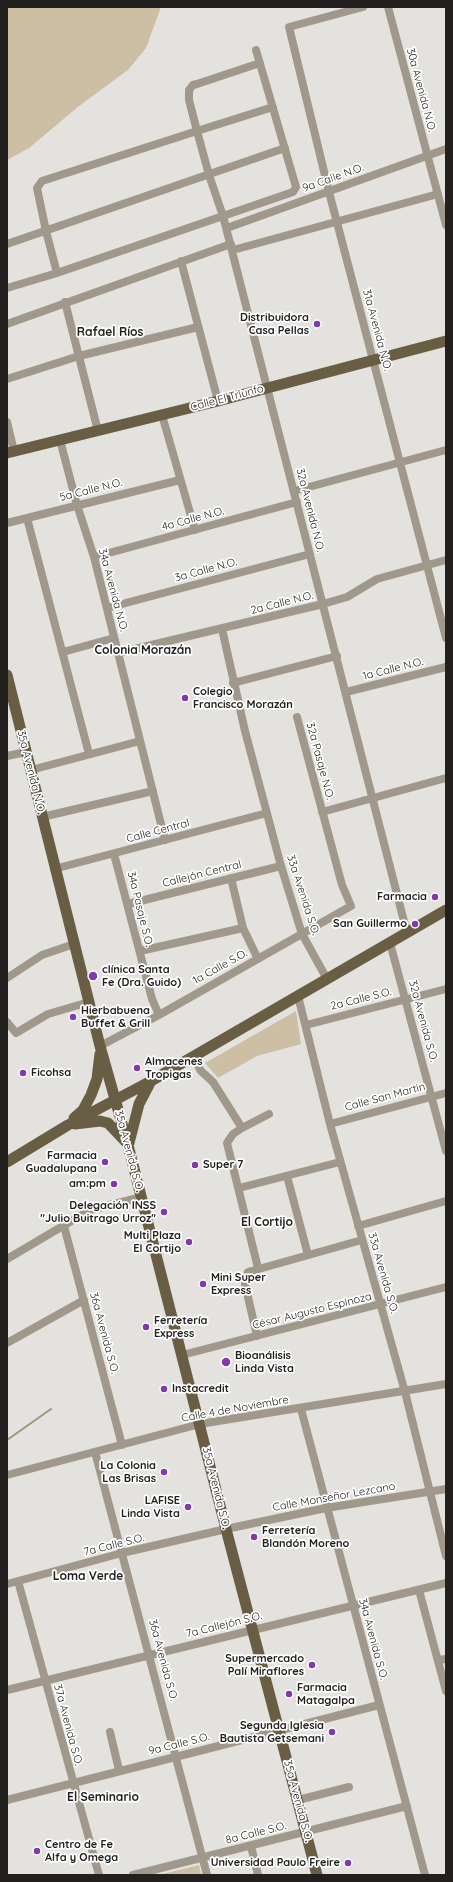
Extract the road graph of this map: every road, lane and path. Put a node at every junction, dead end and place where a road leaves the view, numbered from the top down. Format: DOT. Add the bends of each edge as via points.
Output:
graph roads {
  1 [pos="364,7"];
  2 [pos="388,7"];
  3 [pos="256,50"];
  4 [pos="260,63"];
  5 [pos="273,107"];
  6 [pos="197,131"];
  7 [pos="285,148"];
  8 [pos="446,149"];
  9 [pos="428,155"];
  10 [pos="209,175"];
  11 [pos="329,192"];
  12 [pos="438,194"];
  13 [pos="223,216"];
  14 [pos="337,221"];
  15 [pos="446,225"];
  16 [pos="227,228"];
  17 [pos="46,231"];
  18 [pos="7,244"];
  19 [pos="232,247"];
  20 [pos="181,261"];
  21 [pos="57,273"];
  22 [pos="7,288"];
  23 [pos="65,302"];
  24 [pos="7,324"];
  25 [pos="198,327"];
  26 [pos="446,341"];
  27 [pos="79,356"];
  28 [pos="373,360"];
  29 [pos="7,379"];
  30 [pos="267,387"];
  31 [pos="218,401"];
  32 [pos="162,415"];
  33 [pos="7,425"];
  34 [pos="98,431"];
  35 [pos="60,440"];
  36 [pos="446,450"];
  37 [pos="10,452"];
  38 [pos="401,462"];
  39 [pos="180,480"];
  40 [pos="294,491"];
  41 [pos="297,502"];
  42 [pos="76,505"];
  43 [pos="27,518"];
  44 [pos="7,523"];
  45 [pos="195,530"];
  46 [pos="310,554"];
  47 [pos="94,557"];
  48 [pos="446,560"];
  49 [pos="428,565"];
  50 [pos="323,604"];
  51 [pos="107,608"];
  52 [pos="222,629"];
  53 [pos="114,638"];
  54 [pos="446,638"];
  55 [pos="63,652"];
  56 [pos="118,653"];
  57 [pos="336,656"];
  58 [pos="446,667"];
  59 [pos="7,675"];
  60 [pos="233,683"];
  61 [pos="346,692"];
  62 [pos="297,717"];
  63 [pos="140,741"];
  64 [pos="26,752"];
  65 [pos="89,754"];
  66 [pos="7,756"];
  67 [pos="31,770"];
  68 [pos="446,778"];
  69 [pos="153,791"];
  70 [pos="373,798"];
  71 [pos="322,812"];
  72 [pos="267,813"];
  73 [pos="42,817"];
  74 [pos="165,840"];
  75 [pos="114,854"];
  76 [pos="281,866"];
  77 [pos="54,869"];
  78 [pos="231,878"];
  79 [pos="128,904"];
  80 [pos="351,906"];
  81 [pos="446,910"];
  82 [pos="243,928"];
  83 [pos="407,933"];
  84 [pos="302,934"];
  85 [pos="390,943"];
  86 [pos="74,944"];
  87 [pos="140,952"];
  88 [pos="258,959"];
  89 [pos="7,978"];
  90 [pos="327,979"];
  91 [pos="446,989"];
  92 [pos="298,996"];
  93 [pos="406,999"];
  94 [pos="88,1002"];
  95 [pos="159,1015"];
  96 [pos="7,1022"];
  97 [pos="306,1025"];
  98 [pos="100,1046"];
  99 [pos="193,1056"];
  100 [pos="152,1081"];
  101 [pos="446,1093"];
  102 [pos="431,1096"];
  103 [pos="116,1100"];
  104 [pos="269,1114"];
  105 [pos="330,1124"];
  106 [pos="68,1125"];
  107 [pos="242,1128"];
  108 [pos="128,1145"];
  109 [pos="446,1151"];
  110 [pos="7,1162"];
  111 [pos="340,1162"];
  112 [pos="287,1176"];
  113 [pos="240,1188"];
  114 [pos="142,1197"];
  115 [pos="446,1201"];
  116 [pos="64,1226"];
  117 [pos="358,1226"];
  118 [pos="362,1240"];
  119 [pos="308,1255"];
  120 [pos="7,1259"];
  121 [pos="258,1268"];
  122 [pos="446,1287"];
  123 [pos="84,1300"];
  124 [pos="380,1305"];
  125 [pos="257,1336"];
  126 [pos="7,1343"];
  127 [pos="182,1355"];
  128 [pos="446,1384"];
  129 [pos="405,1392"];
  130 [pos="301,1409"];
  131 [pos="200,1424"];
  132 [pos="122,1445"];
  133 [pos="95,1452"];
  134 [pos="7,1475"];
  135 [pos="446,1489"];
  136 [pos="430,1492"];
  137 [pos="326,1508"];
  138 [pos="226,1529"];
  139 [pos="122,1553"];
  140 [pos="446,1556"];
  141 [pos="18,1581"];
  142 [pos="446,1583"];
  143 [pos="7,1584"];
  144 [pos="419,1590"];
  145 [pos="352,1606"];
  146 [pos="252,1629"];
  147 [pos="150,1654"];
  148 [pos="442,1659"];
  149 [pos="44,1681"];
  150 [pos="7,1690"];
  151 [pos="446,1691"];
  152 [pos="379,1705"];
  153 [pos="279,1730"];
  154 [pos="110,1732"];
  155 [pos="176,1756"];
  156 [pos="120,1770"];
  157 [pos="72,1782"];
  158 [pos="349,1787"];
  159 [pos="7,1800"];
  160 [pos="298,1800"];
  161 [pos="407,1806"];
  162 [pos="306,1831"];
  163 [pos="251,1846"];
  164 [pos="203,1858"];
  165 [pos="99,1875"];
  166 [pos="133,1875"];
  167 [pos="207,1875"];
  168 [pos="258,1875"];
  169 [pos="317,1875"];
  170 [pos="426,1875"];
  1 -- 11 [label="street, 31a Avenida N.O." via="289,27"];
  2 -- 9 [label="street, 30a Avenida N.O."];
  3 -- 4 [label="street"];
  4 -- 5 [label="street"];
  4 -- 6 [label="street, 32a Avenida N.O." via="193,85 188,95"];
  5 -- 6 [label="street"];
  5 -- 7 [label="street"];
  6 -- 10 [label="street, 32a Avenida N.O."];
  6 -- 17 [label="street" via="42,181 37,188"];
  7 -- 10 [label="street"];
  7 -- 13 [label="street" via="296,181 293,192"];
  8 -- 9 [label="street, 9a Calle N.O."];
  9 -- 11 [label="street, 9a Calle N.O."];
  9 -- 12 [label="street, 30a Avenida N.O."];
  10 -- 13 [label="street, 32a Avenida N.O."];
  10 -- 17 [label="street"];
  11 -- 14 [label="street, 31a Avenida N.O."];
  11 -- 16 [label="street, 9a Calle N.O."];
  12 -- 14 [label="street"];
  12 -- 15 [label="street, 30a Avenida N.O."];
  13 -- 16 [label="street, 32a Avenida N.O."];
  13 -- 21 [label="street"];
  14 -- 19 [label="street"];
  14 -- 28 [label="street, 31a Avenida N.O."];
  16 -- 19 [label="street, 32a Avenida N.O."];
  17 -- 18 [label="street"];
  17 -- 21 [label="street"];
  19 -- 20 [label="street"];
  19 -- 30 [label="street, 32a Avenida N.O."];
  20 -- 23 [label="street"];
  20 -- 25 [label="street"];
  21 -- 22 [label="street"];
  23 -- 24 [label="street"];
  23 -- 27 [label="street"];
  25 -- 27 [label="street"];
  25 -- 31 [label="street"];
  26 -- 28 [label="main road, Calle El Triunfo"];
  27 -- 29 [label="street"];
  27 -- 34 [label="street"];
  28 -- 30 [label="main road, Calle El Triunfo"];
  28 -- 38 [label="street, 31a Avenida N.O."];
  30 -- 31 [label="main road, Calle El Triunfo"];
  30 -- 40 [label="street, 32a Avenida N.O."];
  31 -- 32 [label="main road, Calle El Triunfo"];
  32 -- 34 [label="main road, Calle El Triunfo"];
  32 -- 39 [label="street"];
  33 -- 37 [label="street"];
  34 -- 35 [label="main road, Calle El Triunfo"];
  35 -- 37 [label="main road, Calle El Triunfo"];
  35 -- 42 [label="street, 34a Avenida N.O."];
  36 -- 38 [label="street"];
  38 -- 40 [label="street"];
  38 -- 49 [label="street, 31a Avenida N.O."];
  39 -- 42 [label="street, 5a Calle N.O."];
  39 -- 45 [label="street"];
  40 -- 41 [label="street, 32a Avenida N.O."];
  41 -- 45 [label="street, 4a Calle N.O."];
  41 -- 46 [label="street, 32a Avenida N.O."];
  42 -- 43 [label="street, 5a Calle N.O."];
  42 -- 47 [label="street, 34a Avenida N.O."];
  43 -- 44 [label="street, 5a Calle N.O."];
  43 -- 55 [label="street"];
  45 -- 47 [label="street, 4a Calle N.O."];
  46 -- 50 [label="street, 32a Avenida N.O."];
  46 -- 51 [label="street, 3a Calle N.O."];
  47 -- 51 [label="street, 34a Avenida N.O."];
  48 -- 49 [label="street, 2a Calle N.O."];
  49 -- 50 [label="street, 2a Calle N.O." via="377,579 348,597"];
  49 -- 54 [label="street, 31a Avenida N.O."];
  50 -- 52 [label="street, 2a Calle N.O."];
  50 -- 57 [label="street, 32a Avenida N.O."];
  51 -- 53 [label="street, 34a Avenida N.O."];
  52 -- 56 [label="street, 2a Calle N.O."];
  52 -- 60 [label="street, 33a Avenida S.O."];
  53 -- 55 [label="street"];
  53 -- 56 [label="street, 34a Avenida N.O."];
  55 -- 65 [label="street"];
  56 -- 63 [label="street, 34a Avenida N.O."];
  57 -- 60 [label="street"];
  57 -- 61 [label="street, 32a Avenida N.O."];
  58 -- 61 [label="street, 1a Calle N.O."];
  59 -- 64 [label="main road, 35a Avenida N.O."];
  60 -- 72 [label="street, 33a Avenida S.O."];
  61 -- 70 [label="street, 32a Avenida N.O."];
  62 -- 71 [label="street, 32a Pasaje N.O."];
  63 -- 65 [label="street"];
  63 -- 69 [label="street, 34a Avenida N.O."];
  64 -- 66 [label="street"];
  64 -- 67 [label="main road, 35a Avenida N.O."];
  65 -- 67 [label="street"];
  67 -- 73 [label="main road, 35a Avenida N.O."];
  68 -- 70 [label="street"];
  69 -- 73 [label="street"];
  69 -- 74 [label="street, 34a Avenida N.O."];
  70 -- 71 [label="street"];
  70 -- 83 [label="street"];
  71 -- 80 [label="street, 32a Pasaje N.O." via="342,885"];
  72 -- 74 [label="street, Calle Central"];
  72 -- 76 [label="street, 33a Avenida S.O."];
  73 -- 77 [label="main road, 35a Avenida N.O."];
  74 -- 75 [label="street, Calle Central"];
  75 -- 77 [label="street, Calle Central"];
  75 -- 79 [label="street, 34a Pasaje S.O."];
  76 -- 78 [label="street, Callejón Central"];
  76 -- 84 [label="street, 33a Avenida S.O."];
  77 -- 86 [label="main road"];
  78 -- 79 [label="street, Callejón Central"];
  78 -- 82 [label="street"];
  79 -- 87 [label="street, 34a Pasaje S.O."];
  80 -- 84 [label="street, 1a Calle S.O."];
  81 -- 83 [label="main road"];
  82 -- 87 [label="street"];
  82 -- 88 [label="street"];
  83 -- 85 [label="main road"];
  84 -- 88 [label="street, 1a Calle S.O."];
  84 -- 90 [label="street, 33a Avenida S.O."];
  85 -- 90 [label="main road"];
  85 -- 93 [label="street, 32a Avenida S.O."];
  86 -- 89 [label="street" via="42,955"];
  86 -- 94 [label="main road"];
  87 -- 95 [label="street, 34a Pasaje S.O." via="152,999"];
  88 -- 95 [label="street, 1a Calle S.O."];
  90 -- 92 [label="main road"];
  91 -- 93 [label="street, 2a Calle S.O."];
  92 -- 97 [label="street, 33a Avenida S.O."];
  92 -- 99 [label="main road"];
  93 -- 97 [label="street, 2a Calle S.O."];
  93 -- 102 [label="street, 32a Avenida S.O."];
  94 -- 96 [label="street" via="48,1014 16,1033"];
  94 -- 98 [label="main road"];
  95 -- 98 [label="street, 1a Calle S.O."];
  97 -- 105 [label="street, 33a Avenida S.O."];
  98 -- 103 [label="main road"];
  98 -- 106 [label="main road" via="97,1079 91,1095 83,1110"];
  99 -- 100 [label="main road"];
  99 -- 107 [label="street"];
  100 -- 103 [label="main road"];
  100 -- 108 [label="main road" via="134,1117"];
  101 -- 102 [label="street, Calle San Martin"];
  102 -- 105 [label="street, Calle San Martin"];
  102 -- 109 [label="street, 32a Avenida S.O."];
  103 -- 106 [label="main road"];
  103 -- 108 [label="main road, 35a Avenida S.O."];
  104 -- 107 [label="street"];
  105 -- 111 [label="street, 33a Avenida S.O."];
  106 -- 108 [label="main road" via="108,1123"];
  106 -- 110 [label="main road"];
  107 -- 113 [label="street" via="233,1134 227,1143"];
  108 -- 114 [label="main road, 35a Avenida S.O."];
  111 -- 112 [label="street"];
  111 -- 117 [label="street, 33a Avenida S.O."];
  112 -- 113 [label="street"];
  112 -- 119 [label="street"];
  113 -- 121 [label="street"];
  114 -- 116 [label="street" via="90,1210"];
  114 -- 127 [label="main road, 35a Avenida S.O."];
  115 -- 117 [label="street"];
  116 -- 120 [label="street"];
  116 -- 123 [label="street, 36a Avenida S.O."];
  117 -- 118 [label="street, 33a Avenida S.O."];
  118 -- 119 [label="street"];
  118 -- 124 [label="street, 33a Avenida S.O."];
  119 -- 121 [label="street"];
  121 -- 125 [label="street" via="248,1272 245,1284"];
  122 -- 124 [label="street, César Augusto Espinoza"];
  123 -- 126 [label="street"];
  123 -- 132 [label="street, 36a Avenida S.O."];
  124 -- 125 [label="street, César Augusto Espinoza"];
  124 -- 129 [label="street, 33a Avenida S.O."];
  125 -- 127 [label="street, César Augusto Espinoza"];
  127 -- 131 [label="main road, 35a Avenida S.O."];
  128 -- 129 [label="street, Calle 4 de Noviembre"];
  129 -- 130 [label="street, Calle 4 de Noviembre"];
  129 -- 136 [label="street, 33a Avenida S.O."];
  130 -- 131 [label="street, Calle 4 de Noviembre"];
  130 -- 137 [label="street, 34a Avenida S.O."];
  131 -- 132 [label="street, Calle 4 de Noviembre"];
  131 -- 138 [label="main road, 35a Avenida S.O."];
  132 -- 133 [label="street, Calle 4 de Noviembre"];
  133 -- 134 [label="street, Calle 4 de Noviembre"];
  133 -- 139 [label="street, 36a Avenida S.O."];
  135 -- 136 [label="street, Calle Monseñor Lezcano"];
  136 -- 137 [label="street, Calle Monseñor Lezcano"];
  136 -- 140 [label="street, 33a Avenida S.O."];
  137 -- 138 [label="street, Calle Monseñor Lezcano"];
  137 -- 145 [label="street, 34a Avenida S.O."];
  138 -- 139 [label="street, 7a Calle S.O."];
  138 -- 146 [label="main road, 35a Avenida S.O."];
  139 -- 141 [label="street, 7a Calle S.O."];
  139 -- 147 [label="street, 36a Avenida S.O."];
  141 -- 143 [label="street, 7a Calle S.O."];
  141 -- 149 [label="street, 37a Avenida S.O."];
  142 -- 144 [label="street, 7a Callejón S.O."];
  144 -- 145 [label="street, 7a Callejón S.O."];
  144 -- 148 [label="street"];
  145 -- 146 [label="street, 7a Callejón S.O."];
  145 -- 152 [label="street, 34a Avenida S.O."];
  146 -- 147 [label="street, 7a Callejón S.O."];
  146 -- 153 [label="main road, 35a Avenida S.O."];
  147 -- 149 [label="street, 7a Callejón S.O."];
  147 -- 155 [label="street, 36a Avenida S.O."];
  148 -- 151 [label="street"];
  149 -- 150 [label="street, 7a Callejón S.O."];
  149 -- 157 [label="street, 37a Avenida S.O."];
  152 -- 153 [label="street, 9a Calle S.O."];
  152 -- 161 [label="street, 34a Avenida S.O."];
  153 -- 155 [label="street, 9a Calle S.O."];
  153 -- 160 [label="main road, 35a Avenida S.O."];
  154 -- 156 [label="street"];
  155 -- 156 [label="street, 9a Calle S.O."];
  155 -- 164 [label="street, 36a Avenida S.O."];
  156 -- 157 [label="street, 9a Calle S.O."];
  157 -- 159 [label="street, 9a Calle S.O."];
  157 -- 165 [label="street, 37a Avenida S.O."];
  158 -- 160 [label="street"];
  160 -- 162 [label="main road, 35a Avenida S.O."];
  161 -- 162 [label="street, 8a Calle S.O."];
  161 -- 170 [label="street, 34a Avenida S.O."];
  162 -- 163 [label="street, 8a Calle S.O."];
  162 -- 169 [label="main road, 35a Avenida S.O."];
  163 -- 164 [label="street, 8a Calle S.O."];
  163 -- 168 [label="street"];
  164 -- 166 [label="street, 8a Calle S.O."];
  164 -- 167 [label="street, 36a Avenida S.O."];
}
